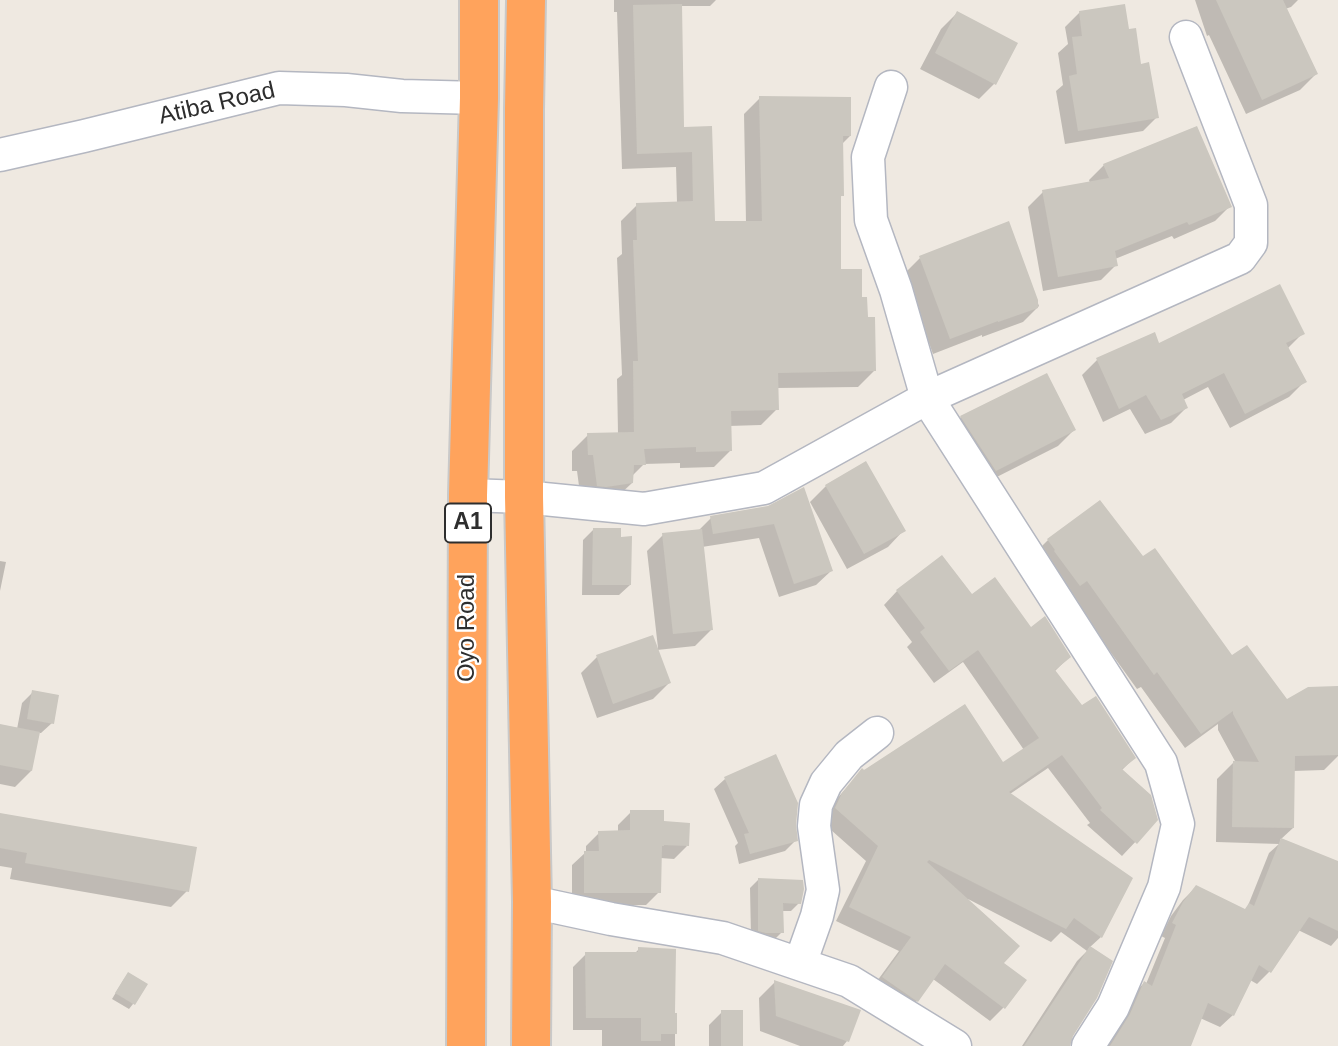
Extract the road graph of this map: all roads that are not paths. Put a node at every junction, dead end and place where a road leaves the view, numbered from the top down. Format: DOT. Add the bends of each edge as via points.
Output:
graph roads {
  1 [pos="479,0"];
  2 [pos="526,0"];
  3 [pos="1186,37"];
  4 [pos="891,87"];
  5 [pos="479,98"];
  6 [pos="0,155"];
  7 [pos="927,398"];
  8 [pos="468,495"];
  9 [pos="524,498"];
  10 [pos="877,733"];
  11 [pos="532,902"];
  12 [pos="800,964"];
  13 [pos="466,1046"];
  14 [pos="531,1046"];
  15 [pos="955,1046"];
  16 [pos="1088,1046"];
  1 -- 5 [label="highway, Oyo Road / A1"];
  2 -- 9 [label="highway, A1"];
  3 -- 7 [label="street" via="1251,205 1251,243 1241,258"];
  4 -- 7 [label="street" via="868,157 870,220 897,290"];
  5 -- 6 [label="street, Atiba Road" via="279,88"];
  5 -- 8 [label="highway, Oyo Road / A1"];
  7 -- 9 [label="street" via="764,488 643,509"];
  7 -- 16 [label="street" via="1161,763 1178,824 1164,887 1113,1007"];
  8 -- 9 [label="street"];
  8 -- 13 [label="highway, Oyo Road / A1"];
  9 -- 11 [label="highway, A1"];
  10 -- 12 [label="street" via="849,755 826,783 816,805 814,826 823,890"];
  11 -- 12 [label="street" via="723,938"];
  11 -- 14 [label="highway, A1"];
  12 -- 15 [label="street" via="849,981"];
}
